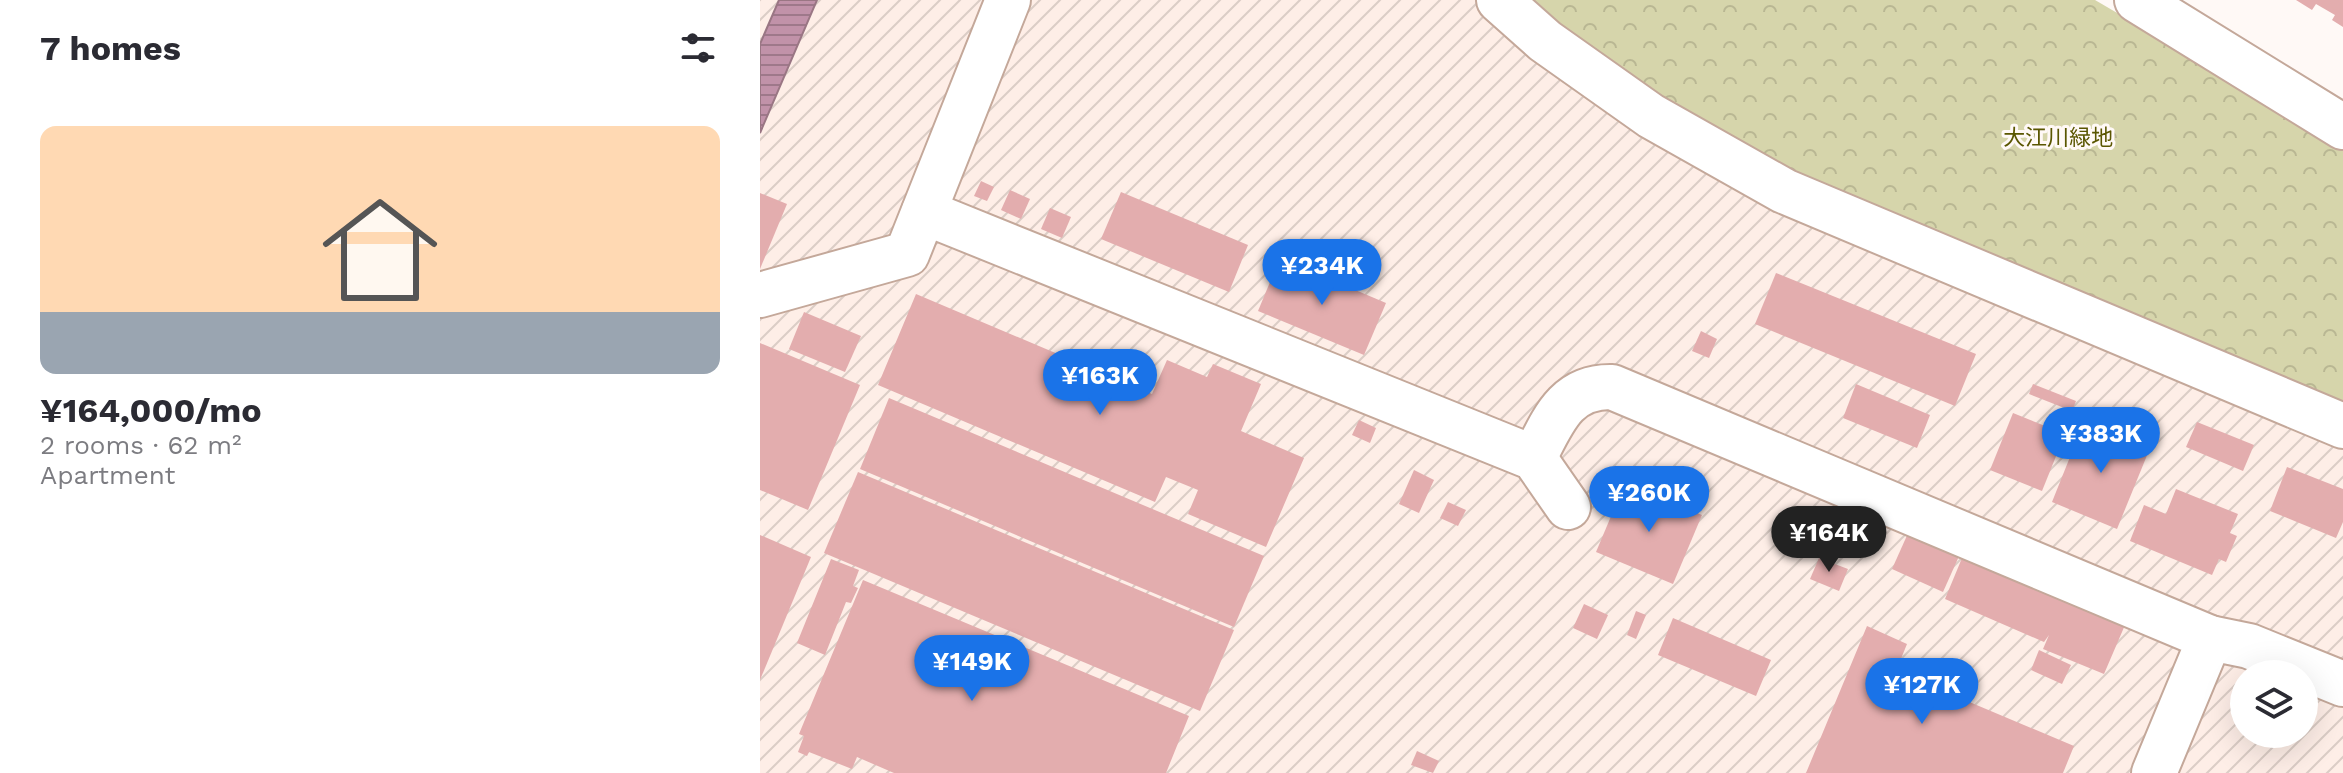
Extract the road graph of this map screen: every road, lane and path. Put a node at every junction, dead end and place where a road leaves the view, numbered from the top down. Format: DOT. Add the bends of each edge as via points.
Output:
graph roads {
  1 [pos="1008,0"];
  2 [pos="1499,0"];
  3 [pos="2137,0"];
  4 [pos="2343,127"];
  5 [pos="924,212"];
  6 [pos="760,295"];
  7 [pos="2343,426"];
  8 [pos="1534,458"];
  9 [pos="1568,507"];
  10 [pos="2210,638"];
  11 [pos="2343,684"];
  12 [pos="2154,773"];
  1 -- 5 [label="street"];
  2 -- 7 [label="street" via="1545,41 1651,116 1784,191"];
  3 -- 4 [label="street"];
  5 -- 6 [label="street" via="907,254"];
  5 -- 8 [label="street"];
  8 -- 9 [label="street"];
  8 -- 10 [label="street" via="1570,397 1612,387"];
  10 -- 11 [label="street" via="2249,646"];
  10 -- 12 [label="street"];
}
